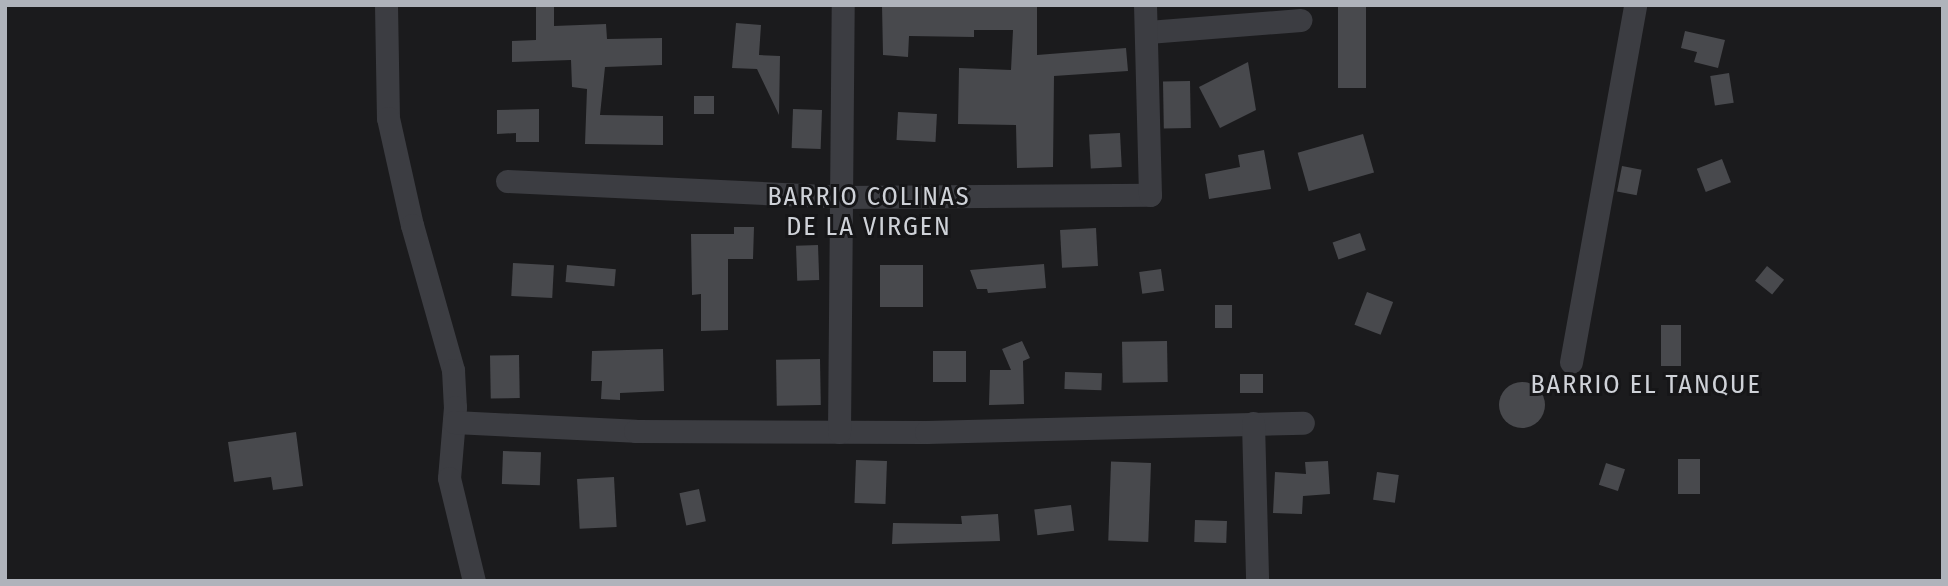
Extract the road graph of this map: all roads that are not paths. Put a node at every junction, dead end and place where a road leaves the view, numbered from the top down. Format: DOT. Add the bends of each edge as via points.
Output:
graph roads {
  1 [pos="386,5"];
  2 [pos="843,5"];
  3 [pos="1145,5"];
  4 [pos="1635,5"];
  5 [pos="1301,20"];
  6 [pos="1148,32"];
  7 [pos="507,181"];
  8 [pos="841,197"];
  9 [pos="1571,362"];
  10 [pos="454,422"];
  11 [pos="1253,423"];
  12 [pos="1303,423"];
  13 [pos="839,432"];
  14 [pos="474,581"];
  15 [pos="1257,581"];
  1 -- 10 [label="street" via="388,118 412,225 446,335 453,370"];
  2 -- 8 [label="street"];
  3 -- 6 [label="street"];
  4 -- 9 [label="street"];
  5 -- 6 [label="street"];
  6 -- 8 [label="street" via="1150,195"];
  7 -- 8 [label="street"];
  8 -- 13 [label="street"];
  10 -- 13 [label="street" via="635,431"];
  10 -- 14 [label="street" via="449,478"];
  11 -- 12 [label="street"];
  11 -- 13 [label="street"];
  11 -- 15 [label="street"];
}
